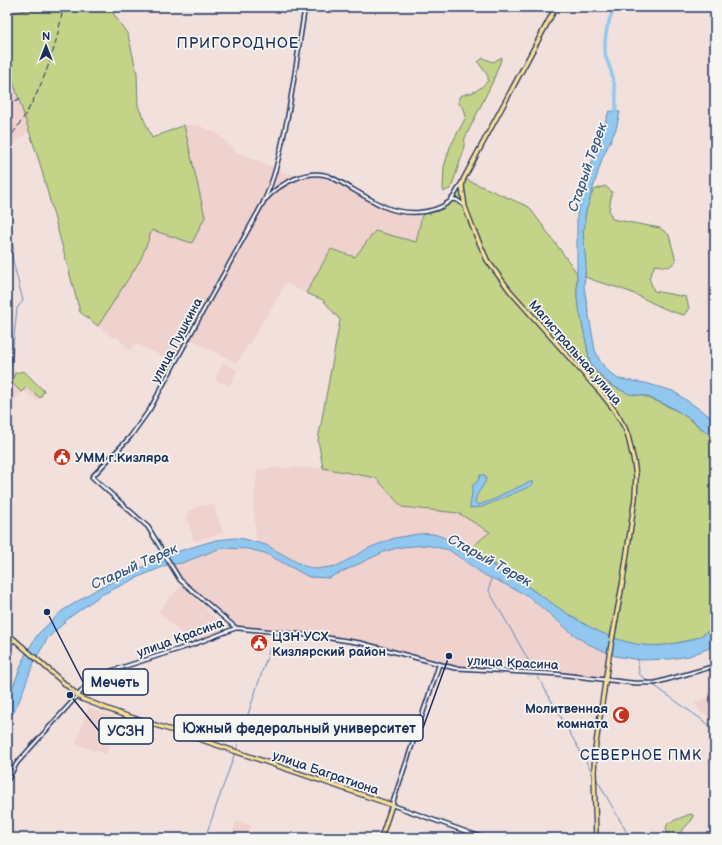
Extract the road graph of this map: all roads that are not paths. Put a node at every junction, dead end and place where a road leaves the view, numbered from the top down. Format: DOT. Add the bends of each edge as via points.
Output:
graph roads {
  1 [pos="305,7"];
  2 [pos="556,7"];
  3 [pos="463,180"];
  4 [pos="451,199"];
  5 [pos="263,202"];
  6 [pos="466,207"];
  7 [pos="236,628"];
  8 [pos="7,632"];
  9 [pos="15,640"];
  10 [pos="7,645"];
  11 [pos="439,665"];
  12 [pos="714,666"];
  13 [pos="605,679"];
  14 [pos="78,695"];
  15 [pos="7,781"];
  16 [pos="392,805"];
  17 [pos="381,838"];
  18 [pos="484,838"];
  19 [pos="596,838"];
  1 -- 5 [label="street, улица Пушкина" via="283,140 272,185"];
  2 -- 3 [label="main road"];
  3 -- 4 [label="street"];
  3 -- 6 [label="main road, Магистральная улица"];
  4 -- 5 [label="street, улица Пушкина" via="445,204 423,212 404,211 385,207 329,176 309,174 292,180"];
  4 -- 6 [label="street"];
  5 -- 7 [label="street, улица Пушкина" via="150,409 130,437 92,477 148,527 180,580"];
  6 -- 13 [label="main road, Магистральная улица" via="487,260 510,291 601,393 620,419 628,436 636,476 636,493"];
  7 -- 11 [label="street, улица Красина" via="361,643"];
  7 -- 14 [label="street, улица Красина" via="95,676"];
  8 -- 9 [label="main road"];
  9 -- 10 [label="street"];
  9 -- 14 [label="main road, улица Багратиона"];
  11 -- 13 [label="street, улица Красина"];
  11 -- 16 [label="street"];
  12 -- 13 [label="street, улица Красина" via="647,684"];
  13 -- 19 [label="main road, Магистральная улица" via="594,762"];
  14 -- 15 [label="street" via="17,763"];
  14 -- 16 [label="main road, улица Багратиона" via="82,699 121,714"];
  16 -- 17 [label="main road"];
  16 -- 18 [label="street, улица Багратиона"];
}
